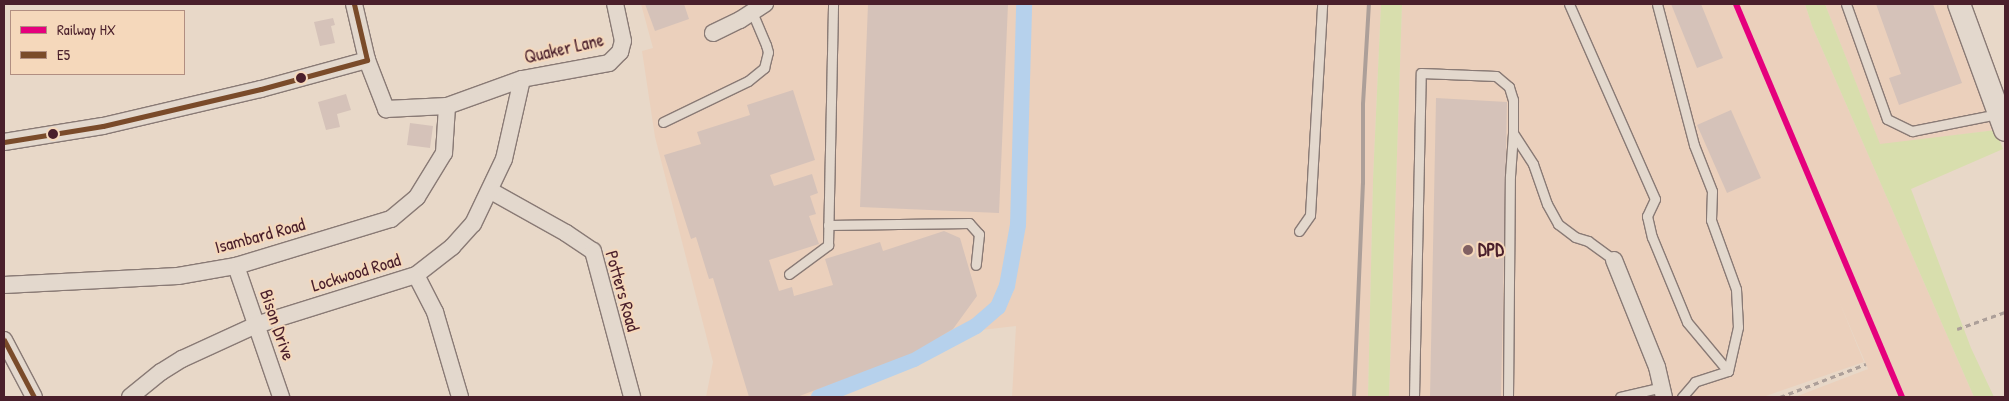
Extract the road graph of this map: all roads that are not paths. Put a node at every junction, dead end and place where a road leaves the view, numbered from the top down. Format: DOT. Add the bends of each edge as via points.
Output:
graph roads {
  1 [pos="354,4"];
  2 [pos="615,4"];
  3 [pos="833,4"];
  4 [pos="1322,4"];
  5 [pos="1569,4"];
  6 [pos="1657,4"];
  7 [pos="1846,4"];
  8 [pos="1959,4"];
  9 [pos="758,8"];
  10 [pos="713,33"];
  11 [pos="367,60"];
  12 [pos="522,79"];
  13 [pos="447,106"];
  14 [pos="663,122"];
  15 [pos="2002,122"];
  16 [pos="1513,133"];
  17 [pos="4,142"];
  18 [pos="491,191"];
  19 [pos="828,225"];
  20 [pos="1299,231"];
  21 [pos="1614,260"];
  22 [pos="976,265"];
  23 [pos="236,266"];
  24 [pos="789,274"];
  25 [pos="416,275"];
  26 [pos="4,286"];
  27 [pos="256,325"];
  28 [pos="4,340"];
  29 [pos="1728,371"];
  30 [pos="1663,392"];
  31 [pos="34,397"];
  32 [pos="130,397"];
  33 [pos="281,397"];
  34 [pos="460,397"];
  35 [pos="632,397"];
  36 [pos="1414,397"];
  37 [pos="1508,397"];
  38 [pos="1620,397"];
  39 [pos="1682,397"];
  1 -- 11 [label="street"];
  2 -- 12 [label="street, Quaker Lane" via="623,42 616,58 597,66"];
  3 -- 19 [label="lane"];
  4 -- 20 [label="lane" via="1310,215"];
  5 -- 29 [label="lane" via="1655,199 1647,216 1652,237 1687,322"];
  6 -- 29 [label="lane" via="1694,145 1712,191 1711,220 1736,289 1738,327"];
  7 -- 15 [label="lane" via="1887,119 1912,131"];
  8 -- 15 [label="street"];
  9 -- 10 [label="street"];
  9 -- 14 [label="lane" via="768,52 764,68 748,81"];
  11 -- 13 [label="street, Quaker Lane" via="386,109"];
  11 -- 17 [label="street" via="261,90 103,126"];
  12 -- 13 [label="street, Quaker Lane"];
  12 -- 18 [label="street, Lockwood Road" via="504,159"];
  13 -- 23 [label="street, Isambard Road" via="444,153 417,198 390,219"];
  16 -- 21 [label="lane" via="1533,164 1558,224"];
  16 -- 36 [label="lane" via="1513,100 1509,87 1496,76 1421,73"];
  16 -- 37 [label="lane"];
  18 -- 25 [label="street, Lockwood Road" via="473,224 452,247"];
  18 -- 35 [label="street, Potters Road" via="593,251"];
  19 -- 22 [label="lane" via="969,223 979,234"];
  19 -- 24 [label="lane" via="828,245"];
  21 -- 30 [label="street" via="1657,367"];
  23 -- 26 [label="street, Isambard Road" via="178,276"];
  23 -- 27 [label="street, Bison Drive"];
  25 -- 27 [label="street, Lockwood Road"];
  25 -- 34 [label="street" via="434,312"];
  27 -- 32 [label="street, Lockwood Road" via="182,359"];
  27 -- 33 [label="street, Bison Drive"];
  28 -- 31 [label="street"];
  29 -- 39 [label="lane" via="1695,382"];
  30 -- 38 [label="lane"];
}
